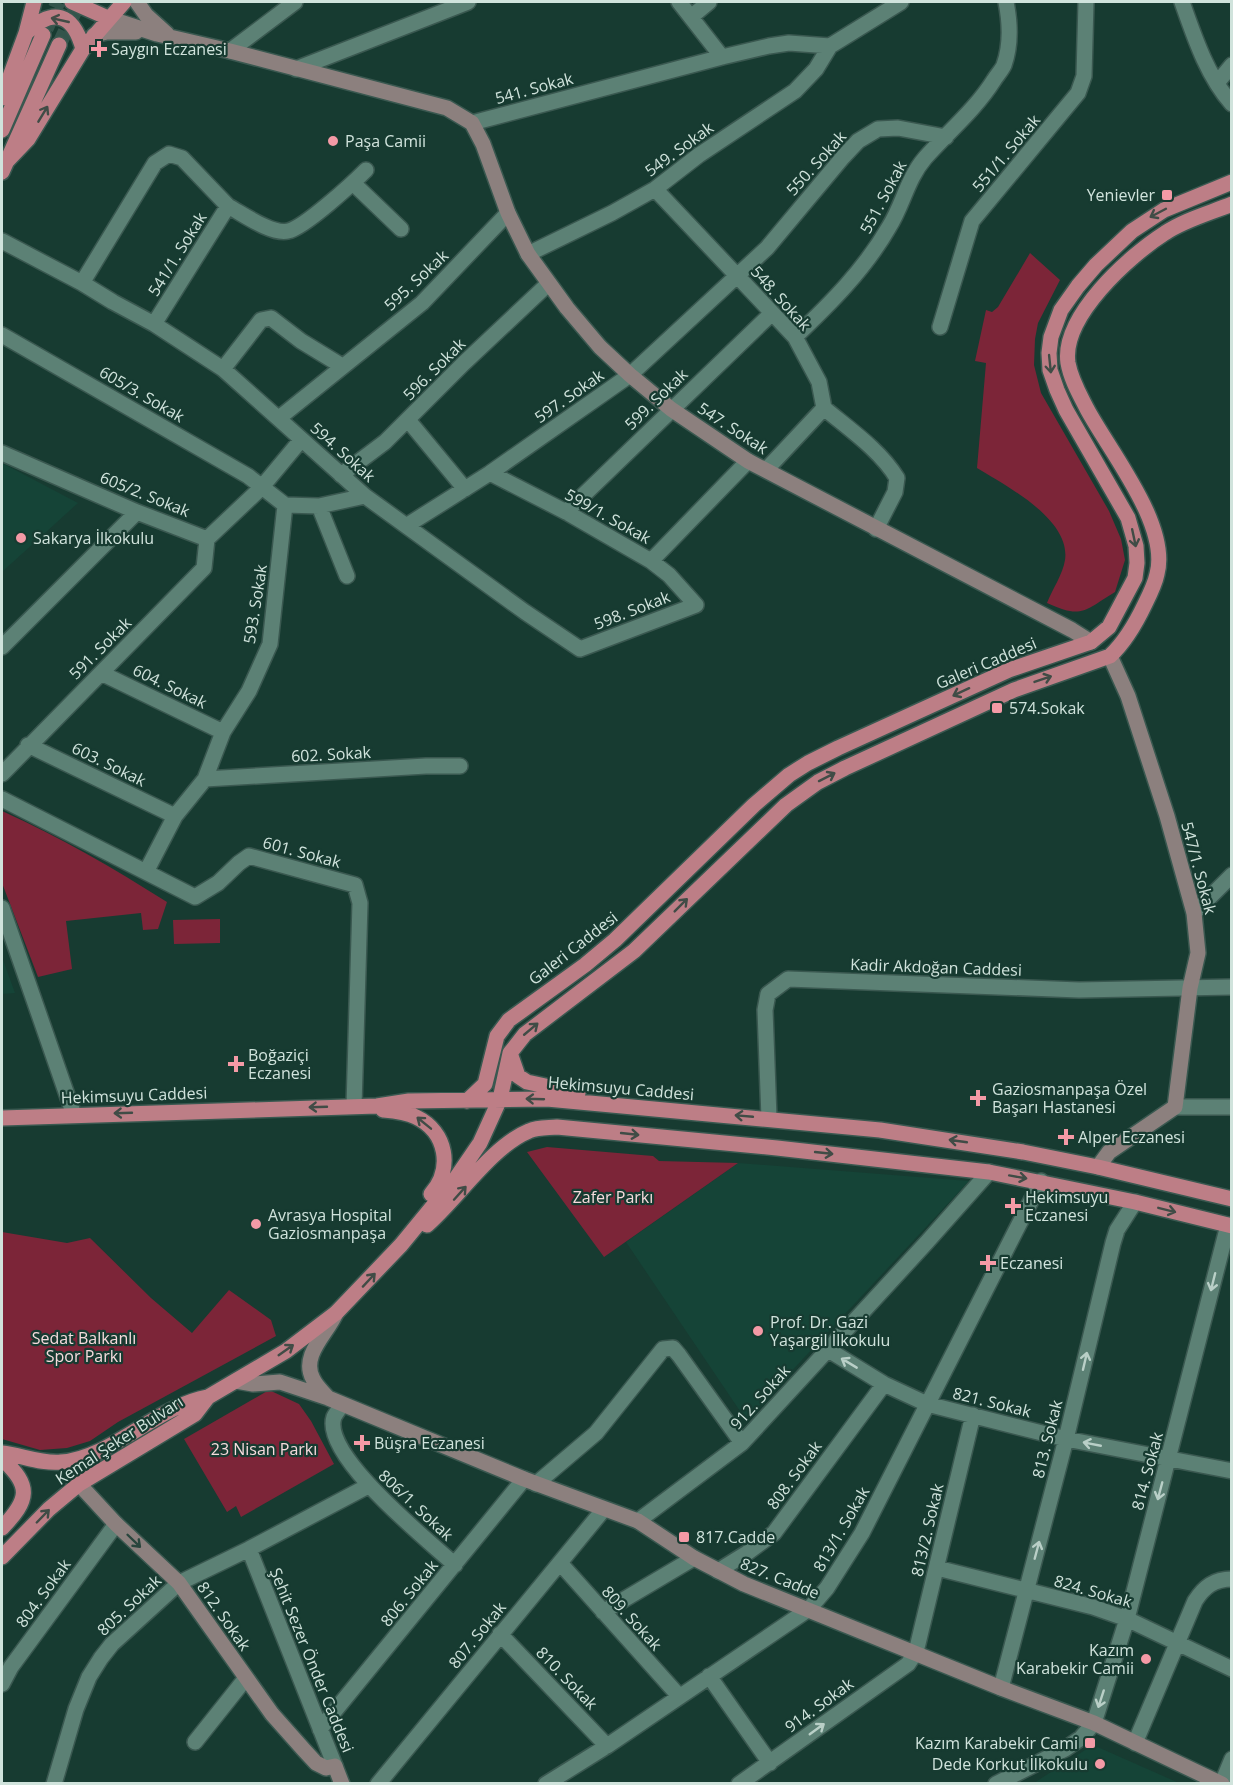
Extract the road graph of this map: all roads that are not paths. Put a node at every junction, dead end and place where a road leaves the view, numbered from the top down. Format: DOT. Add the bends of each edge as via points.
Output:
graph roads {
  1 [pos="34,2"];
  2 [pos="72,2"];
  3 [pos="124,2"];
  4 [pos="137,2"];
  5 [pos="149,2"];
  6 [pos="295,2"];
  7 [pos="468,2"];
  8 [pos="679,2"];
  9 [pos="709,2"];
  10 [pos="901,2"];
  11 [pos="1006,2"];
  12 [pos="1086,2"];
  13 [pos="1182,2"];
  14 [pos="691,17"];
  15 [pos="108,18"];
  16 [pos="150,26"];
  17 [pos="26,33"];
  18 [pos="43,35"];
  19 [pos="94,35"];
  20 [pos="59,45"];
  21 [pos="830,46"];
  22 [pos="83,49"];
  23 [pos="230,51"];
  24 [pos="722,57"];
  25 [pos="1232,64"];
  26 [pos="296,69"];
  27 [pos="1217,83"];
  28 [pos="2,98"];
  29 [pos="1232,104"];
  30 [pos="472,123"];
  31 [pos="2,130"];
  32 [pos="946,137"];
  33 [pos="5,166"];
  34 [pos="366,170"];
  35 [pos="1232,182"];
  36 [pos="353,183"];
  37 [pos="655,189"];
  38 [pos="1232,204"];
  39 [pos="228,206"];
  40 [pos="508,213"];
  41 [pos="401,228"];
  42 [pos="2,242"];
  43 [pos="528,254"];
  44 [pos="737,276"];
  45 [pos="82,283"];
  46 [pos="548,284"];
  47 [pos="772,313"];
  48 [pos="154,324"];
  49 [pos="940,327"];
  50 [pos="2,334"];
  51 [pos="795,337"];
  52 [pos="342,366"];
  53 [pos="223,369"];
  54 [pos="630,375"];
  55 [pos="824,408"];
  56 [pos="671,409"];
  57 [pos="279,418"];
  58 [pos="408,420"];
  59 [pos="301,440"];
  60 [pos="2,453"];
  61 [pos="748,461"];
  62 [pos="766,470"];
  63 [pos="490,473"];
  64 [pos="341,476"];
  65 [pos="261,488"];
  66 [pos="465,489"];
  67 [pos="365,496"];
  68 [pos="285,505"];
  69 [pos="319,506"];
  70 [pos="137,512"];
  71 [pos="566,512"];
  72 [pos="406,526"];
  73 [pos="876,529"];
  74 [pos="207,539"];
  75 [pos="651,561"];
  76 [pos="347,576"];
  77 [pos="696,605"];
  78 [pos="1091,642"];
  79 [pos="2,647"];
  80 [pos="580,649"];
  81 [pos="1110,656"];
  82 [pos="101,673"];
  83 [pos="223,732"];
  84 [pos="28,745"];
  85 [pos="460,766"];
  86 [pos="2,774"];
  87 [pos="205,779"];
  88 [pos="2,799"];
  89 [pos="175,816"];
  90 [pos="147,870"];
  91 [pos="1232,874"];
  92 [pos="2,908"];
  93 [pos="1194,912"];
  94 [pos="1232,987"];
  95 [pos="1190,988"];
  96 [pos="510,1053"];
  97 [pos="500,1099"];
  98 [pos="467,1101"];
  99 [pos="612,1104"];
  100 [pos="354,1106"];
  101 [pos="376,1106"];
  102 [pos="1175,1107"];
  103 [pos="1232,1107"];
  104 [pos="74,1115"];
  105 [pos="2,1118"];
  106 [pos="769,1118"];
  107 [pos="1098,1167"];
  108 [pos="989,1172"];
  109 [pos="1041,1181"];
  110 [pos="1090,1192"];
  111 [pos="1232,1199"];
  112 [pos="1135,1202"];
  113 [pos="1230,1226"];
  114 [pos="401,1245"];
  115 [pos="336,1313"];
  116 [pos="827,1349"];
  117 [pos="236,1381"];
  118 [pos="884,1384"];
  119 [pos="208,1397"];
  120 [pos="335,1401"];
  121 [pos="927,1404"];
  122 [pos="973,1415"];
  123 [pos="1066,1439"];
  124 [pos="742,1443"];
  125 [pos="2,1453"];
  126 [pos="1168,1458"];
  127 [pos="2,1459"];
  128 [pos="1232,1471"];
  129 [pos="530,1482"];
  130 [pos="79,1484"];
  131 [pos="368,1486"];
  132 [pos="604,1509"];
  133 [pos="638,1521"];
  134 [pos="116,1524"];
  135 [pos="2,1528"];
  136 [pos="249,1549"];
  137 [pos="2,1557"];
  138 [pos="694,1558"];
  139 [pos="560,1563"];
  140 [pos="455,1565"];
  141 [pos="937,1568"];
  142 [pos="718,1571"];
  143 [pos="1232,1579"];
  144 [pos="179,1583"];
  145 [pos="1026,1592"];
  146 [pos="809,1609"];
  147 [pos="603,1612"];
  148 [pos="1127,1619"];
  149 [pos="500,1634"];
  150 [pos="1176,1642"];
  151 [pos="916,1652"];
  152 [pos="1232,1669"];
  153 [pos="709,1676"];
  154 [pos="246,1678"];
  155 [pos="2,1684"];
  156 [pos="1001,1688"];
  157 [pos="679,1696"];
  158 [pos="1094,1723"];
  159 [pos="320,1729"];
  160 [pos="195,1742"];
  161 [pos="1136,1743"];
  162 [pos="607,1746"];
  163 [pos="1232,1759"];
  164 [pos="770,1763"];
  165 [pos="335,1766"];
  166 [pos="1018,1778"];
  167 [pos="1222,1783"];
  168 [pos="54,1784"];
  169 [pos="342,1784"];
  170 [pos="378,1784"];
  171 [pos="546,1784"];
  172 [pos="739,1784"];
  173 [pos="996,1784"];
  1 -- 17 [label="main road"];
  2 -- 15 [label="main road"];
  3 -- 15 [label="main road"];
  4 -- 16 [label="street"];
  5 -- 16 [label="street"];
  6 -- 23 [label="street"];
  7 -- 26 [label="street"];
  8 -- 14 [label="street"];
  9 -- 14 [label="street"];
  10 -- 21 [label="street"];
  11 -- 32 [label="street, 551. Sokak" via="1009,41 1003,66 986,93"];
  12 -- 49 [label="street, 551/1. Sokak" via="1084,76 1077,93 972,221"];
  13 -- 27 [label="street"];
  14 -- 24 [label="street"];
  15 -- 16 [label="street"];
  15 -- 19 [label="main road"];
  16 -- 19 [label="street"];
  16 -- 23 [label="street" via="170,36"];
  22 -- 17 [label="main road, one-way" via="75,27 61,18 43,20"];
  17 -- 28 [label="main road"];
  18 -- 31 [label="main road"];
  19 -- 22 [label="main road"];
  20 -- 33 [label="main road"];
  21 -- 24 [label="street, 541. Sokak" via="789,43"];
  21 -- 37 [label="street, 549. Sokak" via="816,69 795,91"];
  33 -- 22 [label="main road, one-way" via="28,139"];
  23 -- 26 [label="street"];
  24 -- 30 [label="street, 541. Sokak"];
  25 -- 27 [label="street"];
  26 -- 30 [label="street" via="447,108"];
  27 -- 29 [label="street"];
  30 -- 40 [label="street, 547. Sokak"];
  32 -- 44 [label="street, 550. Sokak" via="898,128 878,129 858,141 767,248"];
  32 -- 51 [label="street, 551. Sokak" via="910,179 870,258"];
  34 -- 36 [label="street, 541/1. Sokak"];
  35 -- 78 [label="main road, Galeri Caddesi, one-way" via="1164,210 1132,231 1078,286 1053,330 1049,362 1057,390 1123,508 1136,546 1135,578 1109,627"];
  36 -- 39 [label="street, 541/1. Sokak" via="287,232 266,227"];
  36 -- 41 [label="street"];
  37 -- 43 [label="street, 549. Sokak"];
  37 -- 44 [label="street, 548. Sokak"];
  38 -- 81 [label="main road" via="1166,232 1122,267 1085,310 1069,346 1072,380 1157,536 1158,573 1149,596 1121,646"];
  39 -- 45 [label="street" via="182,158 169,154 155,163"];
  39 -- 48 [label="street, 541/1. Sokak"];
  40 -- 43 [label="street, 547. Sokak"];
  40 -- 52 [label="street, 595. Sokak" via="422,303"];
  42 -- 45 [label="street, 594. Sokak"];
  43 -- 46 [label="street, 547. Sokak"];
  44 -- 47 [label="street, 548. Sokak"];
  44 -- 54 [label="street, 597. Sokak"];
  45 -- 48 [label="street, 594. Sokak"];
  46 -- 54 [label="street, 547. Sokak" via="600,347"];
  46 -- 58 [label="street, 596. Sokak"];
  47 -- 51 [label="street, 548. Sokak"];
  47 -- 56 [label="street, 599. Sokak"];
  48 -- 53 [label="street, 594. Sokak"];
  50 -- 65 [label="street, 605/3. Sokak" via="238,470"];
  51 -- 55 [label="street, 548. Sokak" via="819,382"];
  52 -- 53 [label="street" via="271,318 261,320"];
  52 -- 57 [label="street, 595. Sokak"];
  53 -- 57 [label="street, 594. Sokak"];
  54 -- 56 [label="street, 547. Sokak"];
  54 -- 63 [label="street, 597. Sokak"];
  55 -- 62 [label="street"];
  55 -- 73 [label="street" via="872,448 897,478 895,492"];
  56 -- 61 [label="street, 547. Sokak"];
  56 -- 71 [label="street, 599. Sokak"];
  57 -- 59 [label="street, 594. Sokak"];
  58 -- 64 [label="street, 596. Sokak"];
  58 -- 66 [label="street"];
  59 -- 64 [label="street, 594. Sokak"];
  59 -- 65 [label="street"];
  60 -- 70 [label="street, 605/2. Sokak"];
  61 -- 62 [label="street, 547. Sokak"];
  61 -- 75 [label="street"];
  62 -- 73 [label="street, 547. Sokak"];
  63 -- 66 [label="street, 597. Sokak"];
  63 -- 71 [label="street, 599/1. Sokak"];
  64 -- 67 [label="street, 594. Sokak"];
  65 -- 68 [label="street, 605/3. Sokak"];
  65 -- 74 [label="street"];
  66 -- 72 [label="street, 597. Sokak"];
  67 -- 69 [label="street"];
  67 -- 72 [label="street, 594. Sokak"];
  68 -- 69 [label="street"];
  68 -- 83 [label="street, 593. Sokak" via="270,644 249,692"];
  69 -- 76 [label="street"];
  70 -- 74 [label="street, 605/2. Sokak"];
  70 -- 79 [label="street"];
  71 -- 75 [label="street, 599/1. Sokak"];
  72 -- 80 [label="street, 594. Sokak"];
  73 -- 78 [label="street, 547. Sokak"];
  74 -- 82 [label="street, 591. Sokak" via="204,568"];
  75 -- 77 [label="street, 599/1. Sokak"];
  77 -- 80 [label="street, 598. Sokak"];
  78 -- 81 [label="main road"];
  78 -- 98 [label="main road, Galeri Caddesi, one-way" via="1009,670 838,748 789,775 615,940 509,1020 497,1036 485,1084"];
  81 -- 93 [label="street, 547/1. Sokak" via="1128,696"];
  96 -- 81 [label="main road, one-way" via="525,1034 634,951 801,793 844,768 1014,690"];
  82 -- 83 [label="street, 604. Sokak"];
  82 -- 84 [label="street, 591. Sokak"];
  83 -- 87 [label="street, 593. Sokak"];
  84 -- 86 [label="street, 591. Sokak"];
  84 -- 89 [label="street, 603. Sokak"];
  85 -- 87 [label="street, 602. Sokak"];
  87 -- 89 [label="street, 593. Sokak"];
  88 -- 90 [label="street"];
  89 -- 90 [label="street, 593. Sokak"];
  90 -- 100 [label="street, 601. Sokak" via="195,897 249,856 355,885 360,903"];
  91 -- 93 [label="street"];
  92 -- 104 [label="street"];
  93 -- 95 [label="street, 547/1. Sokak" via="1198,953"];
  94 -- 95 [label="street, Kadir Akdoğan Caddesi"];
  95 -- 102 [label="street, 547/1. Sokak"];
  95 -- 106 [label="street, Kadir Akdoğan Caddesi" via="1079,990 788,979 768,994 765,1010"];
  96 -- 97 [label="main road"];
  96 -- 99 [label="main road" via="519,1076 527,1082"];
  97 -- 98 [label="main road, Hekimsuyu Caddesi"];
  99 -- 97 [label="main road, Hekimsuyu Caddesi, one-way"];
  97 -- 114 [label="main road, Kemal Şeker Bulvarı" via="468,1162"];
  98 -- 101 [label="main road, Hekimsuyu Caddesi" via="409,1101"];
  106 -- 99 [label="main road, Hekimsuyu Caddesi, one-way"];
  100 -- 101 [label="main road, Hekimsuyu Caddesi"];
  100 -- 104 [label="main road, Hekimsuyu Caddesi, one-way"];
  114 -- 101 [label="main road, one-way" via="419,1209 442,1178 445,1156 441,1142 416,1116"];
  102 -- 103 [label="street"];
  102 -- 107 [label="street" via="1108,1152"];
  104 -- 105 [label="main road, Hekimsuyu Caddesi"];
  107 -- 106 [label="main road, Hekimsuyu Caddesi, one-way" via="972,1143"];
  107 -- 110 [label="main road"];
  107 -- 111 [label="main road, Hekimsuyu Caddesi"];
  108 -- 109 [label="main road, one-way"];
  114 -- 108 [label="main road, one-way" via="449,1205 496,1154 516,1138 537,1129 632,1133"];
  108 -- 116 [label="street, 912. Sokak"];
  109 -- 110 [label="main road"];
  109 -- 121 [label="street, 813/1. Sokak"];
  110 -- 112 [label="main road"];
  112 -- 113 [label="main road, one-way"];
  123 -- 112 [label="street, 813. Sokak, one-way" via="1113,1243"];
  113 -- 126 [label="street, 814. Sokak, one-way"];
  115 -- 114 [label="main road, Kemal Şeker Bulvarı, one-way"];
  117 -- 115 [label="main road, Kemal Şeker Bulvarı, one-way" via="286,1351"];
  115 -- 120 [label="street" via="314,1349 309,1367 313,1379"];
  118 -- 116 [label="street, 821. Sokak, one-way"];
  116 -- 124 [label="street, 912. Sokak"];
  117 -- 119 [label="main road, Kemal Şeker Bulvarı"];
  117 -- 120 [label="street, 827. Cadde" via="280,1382"];
  118 -- 121 [label="street, 821. Sokak"];
  118 -- 142 [label="street, 808. Sokak" via="774,1533"];
  119 -- 125 [label="main road" via="176,1407 84,1457 61,1462"];
  119 -- 130 [label="main road, Kemal Şeker Bulvarı" via="195,1414"];
  120 -- 129 [label="street, 827. Cadde"];
  120 -- 131 [label="street, 806/1. Sokak" via="334,1433"];
  121 -- 122 [label="street, 821. Sokak"];
  121 -- 146 [label="street, 813/1. Sokak" via="862,1533"];
  122 -- 123 [label="street, 821. Sokak"];
  122 -- 141 [label="street, 813/2. Sokak"];
  126 -- 123 [label="street, 821. Sokak, one-way"];
  145 -- 123 [label="street, 813. Sokak, one-way"];
  124 -- 129 [label="street, 806. Sokak" via="679,1355 673,1348 663,1349 596,1433"];
  124 -- 133 [label="street, 912. Sokak"];
  126 -- 128 [label="street, 821. Sokak"];
  126 -- 148 [label="street, 814. Sokak, one-way"];
  127 -- 135 [label="main road" via="21,1480 25,1492 20,1506"];
  129 -- 132 [label="street, 827. Cadde"];
  129 -- 140 [label="street, 806. Sokak"];
  130 -- 134 [label="street, 812. Sokak"];
  137 -- 130 [label="main road, Kemal Şeker Bulvarı, one-way"];
  131 -- 136 [label="street, 805. Sokak"];
  131 -- 140 [label="street, 806/1. Sokak"];
  132 -- 133 [label="street, 827. Cadde"];
  132 -- 139 [label="street, 807. Sokak"];
  133 -- 138 [label="street, 827. Cadde"];
  134 -- 144 [label="street, 812. Sokak, one-way"];
  134 -- 155 [label="street, 804. Sokak"];
  136 -- 144 [label="street, 805. Sokak"];
  136 -- 159 [label="street, Şehit Sezer Önder Caddesi"];
  138 -- 142 [label="street, 827. Cadde"];
  138 -- 147 [label="street"];
  139 -- 147 [label="street, 809. Sokak"];
  139 -- 149 [label="street, 807. Sokak"];
  140 -- 159 [label="street, 806. Sokak"];
  141 -- 145 [label="street, 824. Sokak"];
  141 -- 151 [label="street, 813/2. Sokak"];
  142 -- 146 [label="street, 827. Cadde"];
  143 -- 150 [label="street" via="1204,1587"];
  144 -- 154 [label="street, 812. Sokak"];
  144 -- 168 [label="street, 805. Sokak" via="112,1644 89,1677"];
  145 -- 148 [label="street, 824. Sokak"];
  145 -- 156 [label="street, 813. Sokak"];
  146 -- 151 [label="street, 827. Cadde"];
  146 -- 153 [label="street, 813/1. Sokak"];
  147 -- 157 [label="street, 809. Sokak"];
  148 -- 150 [label="street, 824. Sokak"];
  148 -- 158 [label="street, 814. Sokak, one-way"];
  149 -- 162 [label="street, 810. Sokak"];
  149 -- 170 [label="street, 807. Sokak"];
  150 -- 152 [label="street, 824. Sokak"];
  150 -- 161 [label="street"];
  151 -- 156 [label="street, 827. Cadde"];
  164 -- 151 [label="street, 914. Sokak, one-way" via="908,1664"];
  153 -- 157 [label="street, 813/1. Sokak"];
  153 -- 164 [label="street"];
  154 -- 160 [label="street"];
  154 -- 165 [label="street, 812. Sokak" via="316,1763 326,1768"];
  156 -- 158 [label="street, 827. Cadde"];
  157 -- 162 [label="street, 813/1. Sokak"];
  158 -- 161 [label="street, 827. Cadde"];
  158 -- 166 [label="street" via="1082,1738"];
  159 -- 165 [label="street, Şehit Sezer Önder Caddesi"];
  161 -- 167 [label="street, 827. Cadde"];
  162 -- 171 [label="street, 813/1. Sokak"];
  163 -- 167 [label="street"];
  164 -- 172 [label="street, 914. Sokak"];
  165 -- 169 [label="street, Şehit Sezer Önder Caddesi"];
  166 -- 173 [label="street"];
}
